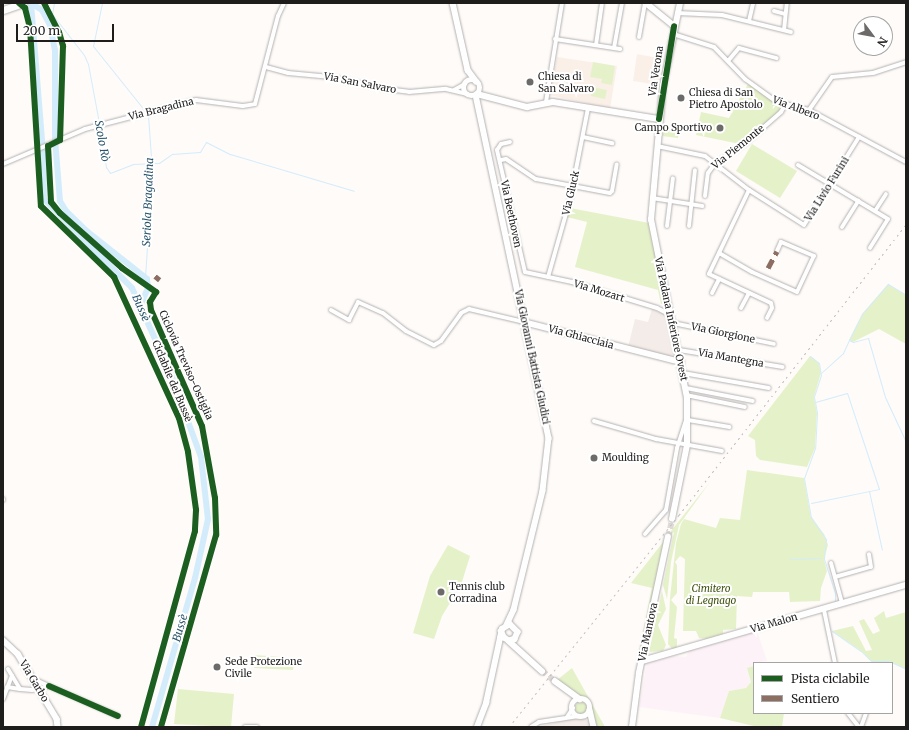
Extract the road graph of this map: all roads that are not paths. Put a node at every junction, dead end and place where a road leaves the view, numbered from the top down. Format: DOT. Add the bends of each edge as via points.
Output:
graph roads {
  1 [pos="24,3"];
  2 [pos="284,3"];
  3 [pos="453,3"];
  4 [pos="562,3"];
  5 [pos="602,3"];
  6 [pos="622,3"];
  7 [pos="646,3"];
  8 [pos="680,3"];
  9 [pos="753,3"];
  10 [pos="787,3"];
  11 [pos="9,5"];
  12 [pos="3,10"];
  13 [pos="774,11"];
  14 [pos="677,13"];
  15 [pos="785,14"];
  16 [pos="749,21"];
  17 [pos="674,26"];
  18 [pos="784,30"];
  19 [pos="791,32"];
  20 [pos="673,34"];
  21 [pos="639,37"];
  22 [pos="555,39"];
  23 [pos="596,45"];
  24 [pos="614,48"];
  25 [pos="620,49"];
  26 [pos="777,58"];
  27 [pos="728,61"];
  28 [pos="906,62"];
  29 [pos="266,67"];
  30 [pos="468,70"];
  31 [pos="476,81"];
  32 [pos="466,83"];
  33 [pos="480,88"];
  34 [pos="454,90"];
  35 [pos="476,94"];
  36 [pos="468,95"];
  37 [pos="487,97"];
  38 [pos="546,102"];
  39 [pos="476,104"];
  40 [pos="785,105"];
  41 [pos="588,108"];
  42 [pos="809,110"];
  43 [pos="659,119"];
  44 [pos="583,137"];
  45 [pos="859,137"];
  46 [pos="510,142"];
  47 [pos="612,143"];
  48 [pos="657,146"];
  49 [pos="501,160"];
  50 [pos="906,162"];
  51 [pos="716,163"];
  52 [pos="3,164"];
  53 [pos="617,164"];
  54 [pos="798,165"];
  55 [pos="695,170"];
  56 [pos="673,178"];
  57 [pos="830,184"];
  58 [pos="573,186"];
  59 [pos="749,190"];
  60 [pos="886,194"];
  61 [pos="704,196"];
  62 [pos="652,198"];
  63 [pos="670,200"];
  64 [pos="858,201"];
  65 [pos="692,204"];
  66 [pos="702,206"];
  67 [pos="875,211"];
  68 [pos="667,226"];
  69 [pos="689,226"];
  70 [pos="842,227"];
  71 [pos="870,248"];
  72 [pos="777,251"];
  73 [pos="720,253"];
  74 [pos="548,277"];
  75 [pos="719,279"];
  76 [pos="712,293"];
  77 [pos="749,293"];
  78 [pos="650,306"];
  79 [pos="669,306"];
  80 [pos="741,308"];
  81 [pos="331,310"];
  82 [pos="671,315"];
  83 [pos="767,318"];
  84 [pos="524,322"];
  85 [pos="673,323"];
  86 [pos="774,344"];
  87 [pos="679,350"];
  88 [pos="681,362"];
  89 [pos="783,366"];
  90 [pos="683,373"];
  91 [pos="686,388"];
  92 [pos="769,388"];
  93 [pos="686,395"];
  94 [pos="753,401"];
  95 [pos="745,407"];
  96 [pos="688,418"];
  97 [pos="594,420"];
  98 [pos="729,427"];
  99 [pos="678,443"];
  100 [pos="687,446"];
  101 [pos="722,451"];
  102 [pos="672,519"];
  103 [pos="645,534"];
  104 [pos="668,537"];
  105 [pos="869,554"];
  106 [pos="832,563"];
  107 [pos="835,577"];
  108 [pos="906,585"];
  109 [pos="842,603"];
  110 [pos="514,610"];
  111 [pos="824,610"];
  112 [pos="506,625"];
  113 [pos="516,627"];
  114 [pos="501,632"];
  115 [pos="516,637"];
  116 [pos="3,640"];
  117 [pos="508,640"];
  118 [pos="498,648"];
  119 [pos="519,650"];
  120 [pos="642,661"];
  121 [pos="835,662"];
  122 [pos="8,669"];
  123 [pos="542,671"];
  124 [pos="12,676"];
  125 [pos="33,679"];
  126 [pos="555,681"];
  127 [pos="49,686"];
  128 [pos="7,687"];
  129 [pos="38,688"];
  130 [pos="20,689"];
  131 [pos="569,692"];
  132 [pos="3,699"];
  133 [pos="580,699"];
  134 [pos="573,706"];
  135 [pos="590,708"];
  136 [pos="849,714"];
  137 [pos="866,714"];
  138 [pos="118,716"];
  139 [pos="581,716"];
  140 [pos="567,717"];
  141 [pos="594,726"];
  142 [pos="58,727"];
  143 [pos="245,727"];
  144 [pos="257,727"];
  145 [pos="477,727"];
  146 [pos="531,727"];
  147 [pos="632,727"];
  148 [pos="860,727"];
  1 -- 11 [label="highway"];
  2 -- 29 [label="street, Via Bragadina" via="278,16"];
  3 -- 30 [label="street, Via Giovanni Battista Giudici"];
  4 -- 22 [label="street"];
  5 -- 23 [label="street"];
  6 -- 24 [label="street"];
  7 -- 17 [label="street"];
  7 -- 21 [label="street"];
  8 -- 14 [label="street, Via Verona"];
  9 -- 16 [label="street"];
  10 -- 15 [label="street"];
  11 -- 12 [label="highway"];
  13 -- 15 [label="street"];
  14 -- 16 [label="street" via="722,15"];
  14 -- 17 [label="street, Via Verona"];
  15 -- 18 [label="street"];
  16 -- 18 [label="street"];
  17 -- 20 [label="street, Via Verona"];
  18 -- 19 [label="street"];
  20 -- 27 [label="street, Via Albero" via="712,46"];
  20 -- 43 [label="street, Via Verona"];
  22 -- 23 [label="street"];
  22 -- 38 [label="street"];
  23 -- 24 [label="street"];
  24 -- 25 [label="street"];
  26 -- 27 [label="street" via="739,48"];
  27 -- 40 [label="street, Via Albero" via="765,95"];
  28 -- 42 [label="street" via="873,73 832,77"];
  29 -- 34 [label="street, Via San Salvaro" via="288,73 331,77 409,92"];
  29 -- 52 [label="street, Via Bragadina" via="258,99 251,106 202,99 97,125"];
  30 -- 31 [label="street, Via Giovanni Battista Giudici"];
  30 -- 32 [label="street, Via Giovanni Battista Giudici"];
  31 -- 32 [label="street"];
  31 -- 33 [label="street, Via Giovanni Battista Giudici"];
  32 -- 34 [label="street, Via San Salvaro"];
  32 -- 36 [label="street, Via Giovanni Battista Giudici"];
  33 -- 35 [label="street, Via Giovanni Battista Giudici"];
  33 -- 37 [label="street"];
  34 -- 36 [label="street, Via San Salvaro"];
  35 -- 36 [label="street"];
  35 -- 37 [label="street"];
  35 -- 39 [label="street, Via Giovanni Battista Giudici"];
  36 -- 39 [label="street, Via Giovanni Battista Giudici"];
  37 -- 38 [label="street" via="528,107"];
  38 -- 41 [label="street"];
  39 -- 84 [label="street, Via Giovanni Battista Giudici"];
  40 -- 42 [label="street, Via Albero"];
  40 -- 51 [label="street, Via Piemonte" via="781,112 748,141"];
  41 -- 43 [label="street"];
  41 -- 44 [label="street, Via Gluck"];
  42 -- 45 [label="street, Via Albero"];
  43 -- 48 [label="street, Via Padana Inferiore Ovest"];
  44 -- 47 [label="street"];
  44 -- 58 [label="street, Via Gluck"];
  45 -- 50 [label="street, Via Albero"];
  45 -- 57 [label="street, Via Livio Furini"];
  46 -- 49 [label="street, Via Beethoven" via="500,144 498,148"];
  48 -- 51 [label="street" via="701,154"];
  48 -- 62 [label="street, Via Padana Inferiore Ovest"];
  49 -- 58 [label="street" via="506,159 536,179"];
  49 -- 74 [label="street, Via Beethoven" via="524,271"];
  51 -- 59 [label="street"];
  51 -- 61 [label="street, Via Piemonte" via="708,173"];
  53 -- 58 [label="street" via="611,193"];
  54 -- 57 [label="street"];
  55 -- 65 [label="street"];
  56 -- 63 [label="street"];
  57 -- 59 [label="street, Via Livio Furini" via="804,225"];
  57 -- 64 [label="street"];
  58 -- 74 [label="street, Via Gluck"];
  59 -- 73 [label="street"];
  60 -- 67 [label="street"];
  62 -- 63 [label="street"];
  62 -- 79 [label="street, Via Padana Inferiore Ovest" via="652,231"];
  63 -- 65 [label="street"];
  63 -- 68 [label="street"];
  64 -- 67 [label="street"];
  64 -- 70 [label="street"];
  65 -- 66 [label="street"];
  65 -- 69 [label="street"];
  67 -- 71 [label="street" via="888,219"];
  72 -- 73 [label="street" via="781,242 814,256 797,292 752,272"];
  73 -- 75 [label="street" via="709,274"];
  74 -- 78 [label="street, Via Mozart"];
  75 -- 76 [label="street"];
  75 -- 77 [label="street"];
  77 -- 80 [label="street"];
  77 -- 83 [label="street" via="772,304"];
  78 -- 79 [label="street, Via Mozart"];
  78 -- 82 [label="street, Via Mozart"];
  79 -- 82 [label="street, Via Padana Inferiore Ovest"];
  81 -- 84 [label="street, Via Ghiacciaia" via="349,320 358,302 384,313 406,330 434,345 441,340 461,313 469,309"];
  82 -- 85 [label="street, Via Padana Inferiore Ovest"];
  84 -- 88 [label="street, Via Ghiacciaia"];
  84 -- 110 [label="street, Via Giovanni Battista Giudici" via="547,422 549,455"];
  85 -- 86 [label="street, Via Giorgione"];
  85 -- 87 [label="street, Via Padana Inferiore Ovest"];
  87 -- 88 [label="street, Via Padana Inferiore Ovest"];
  87 -- 89 [label="street, Via Mantegna"];
  88 -- 90 [label="street, Via Padana Inferiore Ovest"];
  90 -- 91 [label="street, Via Padana Inferiore Ovest"];
  90 -- 92 [label="street"];
  91 -- 93 [label="street, Via Padana Inferiore Ovest"];
  91 -- 94 [label="street"];
  93 -- 95 [label="street"];
  93 -- 96 [label="street, Via Padana Inferiore Ovest"];
  96 -- 98 [label="street"];
  96 -- 99 [label="street"];
  96 -- 100 [label="street, Via Padana Inferiore Ovest"];
  97 -- 99 [label="street"];
  99 -- 100 [label="street"];
  99 -- 103 [label="street" via="666,510"];
  100 -- 101 [label="street"];
  100 -- 102 [label="street, Via Padana Inferiore Ovest"];
  104 -- 120 [label="street, Via Mantova"];
  105 -- 107 [label="street" via="871,567"];
  106 -- 107 [label="street"];
  107 -- 109 [label="street"];
  108 -- 109 [label="street, Via Malon"];
  109 -- 111 [label="street, Via Malon"];
  110 -- 112 [label="street, Via Giovanni Battista Giudici"];
  110 -- 113 [label="street, Via Giovanni Battista Giudici"];
  111 -- 120 [label="street, Via Malon"];
  111 -- 121 [label="street"];
  112 -- 113 [label="street"];
  112 -- 114 [label="street, Via Giovanni Battista Giudici"];
  113 -- 115 [label="street, Via Giovanni Battista Giudici"];
  114 -- 117 [label="street"];
  114 -- 118 [label="street, Via Giovanni Battista Giudici"];
  115 -- 117 [label="street"];
  115 -- 119 [label="street, Via Giovanni Battista Giudici"];
  116 -- 125 [label="street, Via Garbo" via="18,654"];
  117 -- 118 [label="street"];
  117 -- 119 [label="street"];
  118 -- 145 [label="street, Via Giovanni Battista Giudici" via="486,703"];
  119 -- 123 [label="street"];
  120 -- 147 [label="street, Via Mantova"];
  122 -- 124 [label="street"];
  124 -- 128 [label="street"];
  124 -- 130 [label="street"];
  125 -- 127 [label="street"];
  125 -- 129 [label="street, Via Garbo"];
  126 -- 131 [label="street"];
  127 -- 129 [label="street"];
  127 -- 138 [label="street"];
  128 -- 130 [label="street"];
  128 -- 132 [label="street"];
  129 -- 130 [label="street"];
  129 -- 142 [label="street, Via Garbo" via="57,719"];
  131 -- 133 [label="street"];
  131 -- 134 [label="street"];
  133 -- 134 [label="street"];
  133 -- 135 [label="street" via="588,702"];
  134 -- 139 [label="street"];
  134 -- 140 [label="street"];
  135 -- 139 [label="street" via="589,712"];
  135 -- 141 [label="street"];
  136 -- 148 [label="street"];
  137 -- 148 [label="street"];
  139 -- 140 [label="street"];
  139 -- 141 [label="street"];
  140 -- 146 [label="street" via="539,722"];
  143 -- 144 [label="street"];
}
